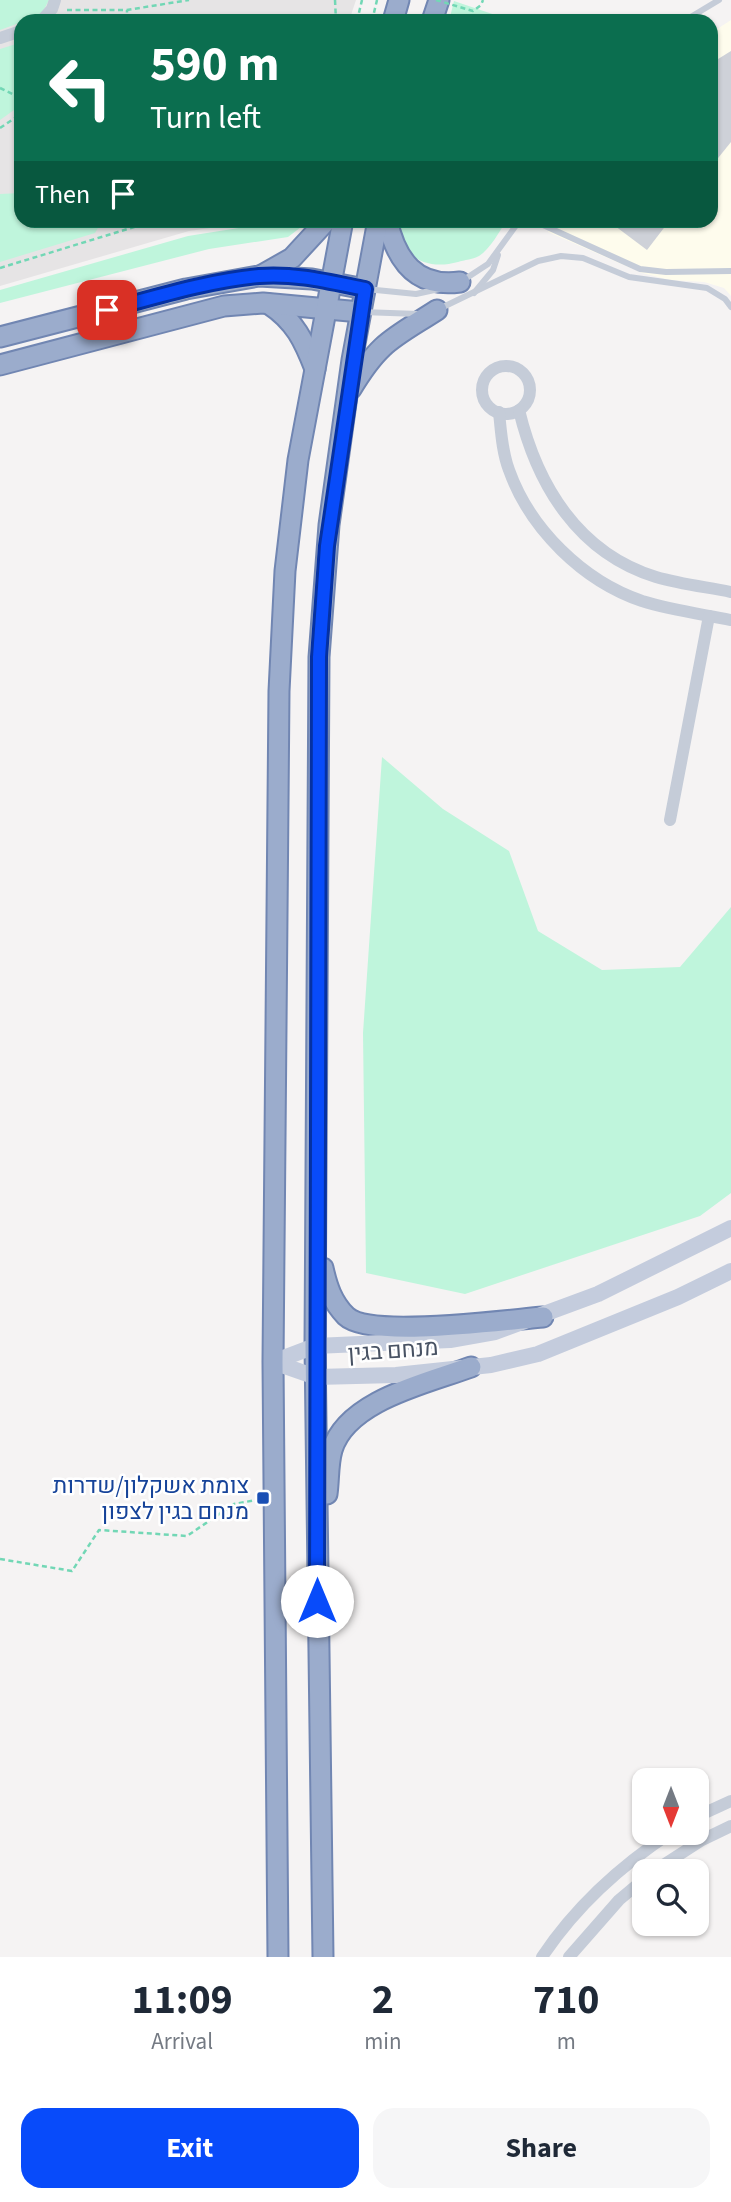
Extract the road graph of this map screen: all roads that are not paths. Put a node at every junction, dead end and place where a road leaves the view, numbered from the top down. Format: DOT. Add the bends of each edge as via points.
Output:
graph roads {
  1 [pos="719,0"];
  2 [pos="696,14"];
  3 [pos="320,228"];
  4 [pos="341,228"];
  5 [pos="376,228"];
  6 [pos="389,228"];
  7 [pos="514,228"];
  8 [pos="550,228"];
  9 [pos="500,246"];
  10 [pos="731,271"];
  11 [pos="258,276"];
  12 [pos="331,282"];
  13 [pos="466,288"];
  14 [pos="365,289"];
  15 [pos="268,304"];
  16 [pos="731,307"];
  17 [pos="326,308"];
  18 [pos="437,310"];
  19 [pos="360,312"];
  20 [pos="0,337"];
  21 [pos="0,365"];
  22 [pos="315,369"];
  23 [pos="347,396"];
  24 [pos="519,410"];
  25 [pos="499,412"];
  26 [pos="731,592"];
  27 [pos="709,616"];
  28 [pos="731,620"];
  29 [pos="670,820"];
  30 [pos="731,1228"];
  31 [pos="317,1240"];
  32 [pos="731,1271"];
  33 [pos="543,1317"];
  34 [pos="316,1346"];
  35 [pos="273,1362"];
  36 [pos="471,1367"];
  37 [pos="316,1377"];
  38 [pos="317,1574"];
  39 [pos="731,1801"];
  40 [pos="709,1811"];
  41 [pos="731,1826"];
  42 [pos="652,1845"];
  43 [pos="673,1859"];
  44 [pos="632,1890"];
  45 [pos="278,1957"];
  46 [pos="323,1957"];
  47 [pos="542,1957"];
  48 [pos="569,1957"];
  1 -- 2 [label="lane"];
  3 -- 11 [label="highway" via="292,258"];
  4 -- 12 [label="highway"];
  5 -- 14 [label="highway"];
  6 -- 13 [label="highway" via="404,266 421,278"];
  7 -- 9 [label="lane"];
  8 -- 10 [label="lane" via="640,269"];
  9 -- 13 [label="lane"];
  9 -- 13 [label="lane" via="493,270"];
  11 -- 12 [label="highway"];
  11 -- 20 [label="highway" via="186,289"];
  12 -- 14 [label="highway"];
  12 -- 17 [label="highway"];
  13 -- 14 [label="lane" via="416,294"];
  13 -- 16 [label="lane" via="561,256 583,258 663,285 707,288"];
  13 -- 18 [label="lane"];
  14 -- 19 [label="highway"];
  15 -- 17 [label="highway"];
  15 -- 21 [label="highway" via="224,306"];
  15 -- 22 [label="highway" via="286,315 301,334"];
  17 -- 19 [label="highway"];
  17 -- 22 [label="highway"];
  18 -- 19 [label="lane" via="413,315"];
  18 -- 23 [label="highway" via="398,331 370,356"];
  19 -- 23 [label="highway"];
  22 -- 35 [label="highway" via="285,571 279,691"];
  23 -- 31 [label="highway" via="327,546 319,657"];
  24 -- 25 [label="street"];
  24 -- 25 [label="street" via="529,399 529,380 506,365 489,373 482,390 489,407"];
  24 -- 26 [label="street" via="540,475 571,524 628,565 656,577"];
  25 -- 27 [label="street" via="516,488 545,533 569,557 640,600"];
  27 -- 28 [label="street"];
  27 -- 29 [label="street"];
  30 -- 33 [label="main road, מנחם בגין"];
  31 -- 33 [label="highway" via="328,1291 347,1317 364,1326 398,1328"];
  31 -- 34 [label="highway"];
  32 -- 36 [label="main road, מנחם בגין" via="538,1354"];
  33 -- 34 [label="main road, מנחם בגין" via="450,1340"];
  34 -- 35 [label="main road, מנחם בגין"];
  34 -- 37 [label="highway"];
  35 -- 37 [label="main road, מנחם בגין"];
  35 -- 45 [label="highway"];
  36 -- 37 [label="main road, מנחם בגין"];
  36 -- 38 [label="highway" via="396,1394 360,1412 343,1429 332,1450"];
  37 -- 38 [label="highway"];
  38 -- 46 [label="highway"];
  39 -- 40 [label="street"];
  41 -- 43 [label="street"];
  42 -- 47 [label="street" via="603,1884"];
  44 -- 48 [label="street"];
}
